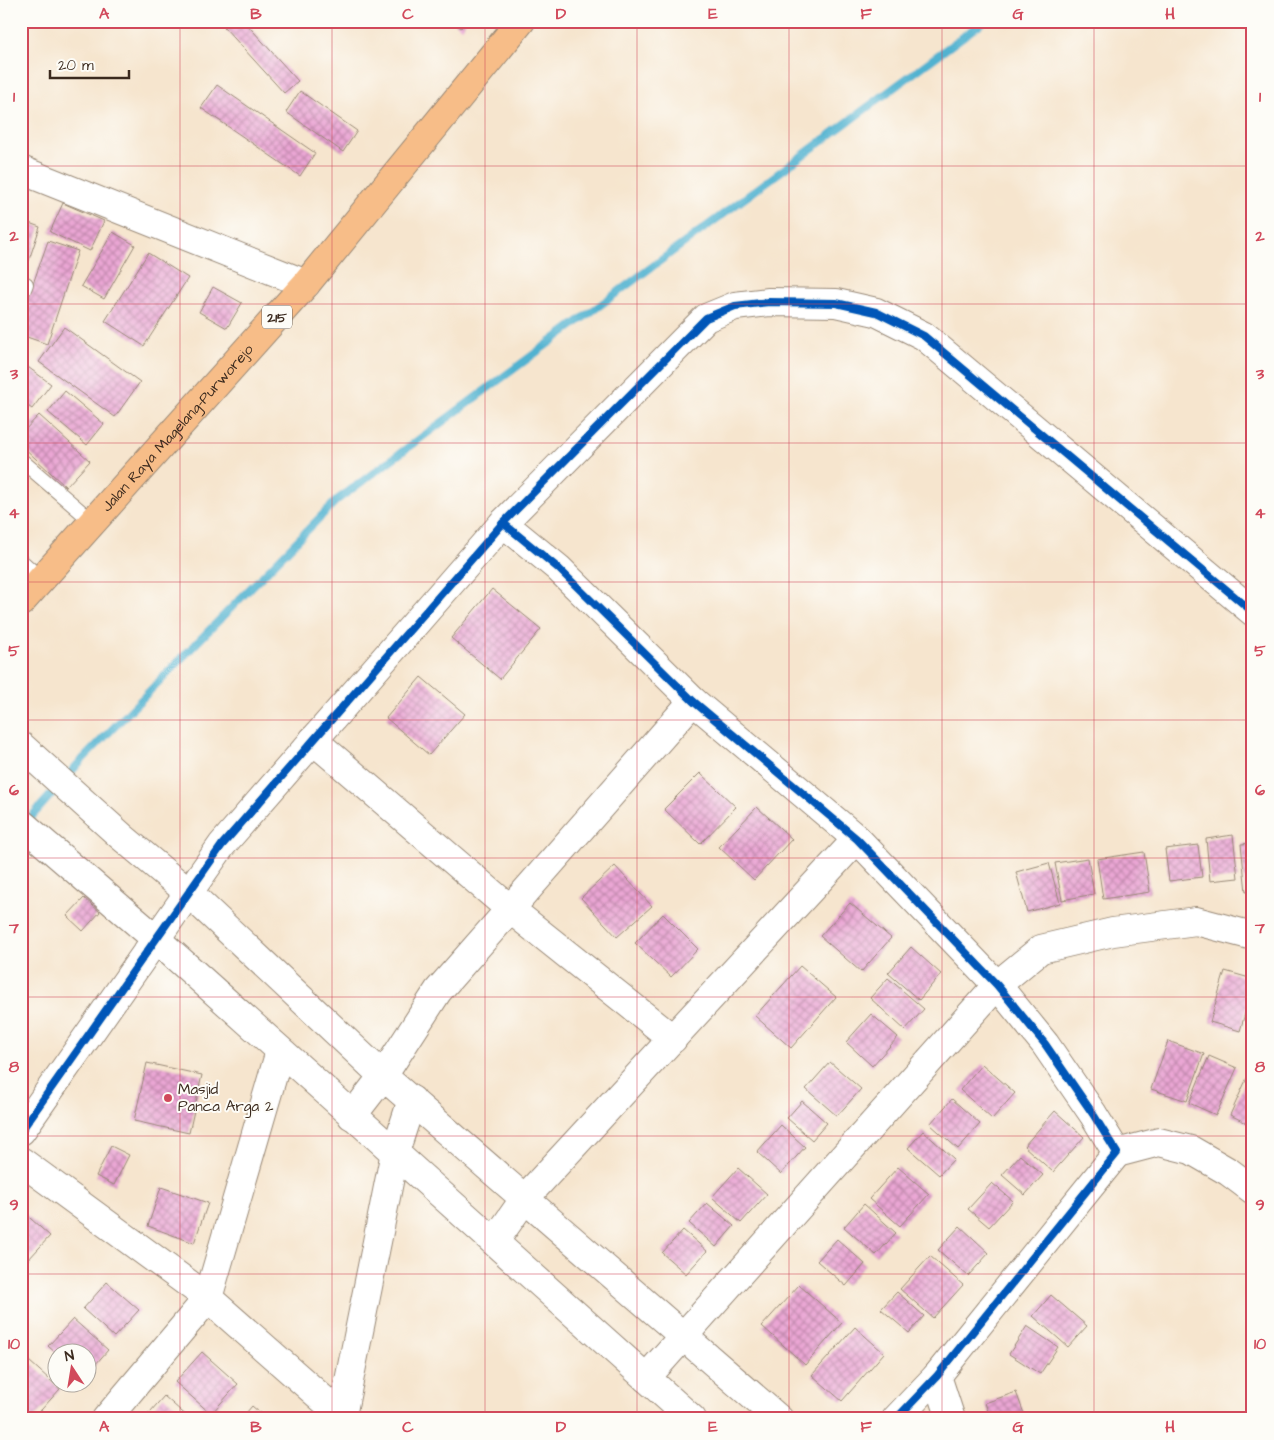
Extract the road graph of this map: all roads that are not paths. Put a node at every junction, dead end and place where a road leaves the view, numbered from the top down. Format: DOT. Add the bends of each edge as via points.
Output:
graph roads {
  1 [pos="521,21"];
  2 [pos="21,170"];
  3 [pos="26,284"];
  4 [pos="306,284"];
  5 [pos="21,297"];
  6 [pos="21,460"];
  7 [pos="93,522"];
  8 [pos="503,523"];
  9 [pos="21,562"];
  10 [pos="42,580"];
  11 [pos="21,602"];
  12 [pos="1253,612"];
  13 [pos="693,701"];
  14 [pos="313,740"];
  15 [pos="21,746"];
  16 [pos="21,823"];
  17 [pos="858,839"];
  18 [pos="189,893"];
  19 [pos="510,909"];
  20 [pos="1253,936"];
  21 [pos="156,939"];
  22 [pos="997,985"];
  23 [pos="673,1039"];
  24 [pos="280,1051"];
  25 [pos="383,1076"];
  26 [pos="412,1100"];
  27 [pos="352,1116"];
  28 [pos="21,1131"];
  29 [pos="395,1152"];
  30 [pos="1117,1153"];
  31 [pos="21,1161"];
  32 [pos="1253,1190"];
  33 [pos="525,1198"];
  34 [pos="495,1241"];
  35 [pos="208,1298"];
  36 [pos="683,1337"];
  37 [pos="937,1376"];
  38 [pos="646,1378"];
  39 [pos="341,1417"];
  40 [pos="106,1419"];
  41 [pos="692,1419"];
  42 [pos="779,1419"];
  43 [pos="896,1419"];
  44 [pos="951,1419"];
  1 -- 4 [label="main road, Jalan Raya Magelang-Purworejo / 215"];
  2 -- 4 [label="street"];
  3 -- 5 [label="lane"];
  4 -- 7 [label="main road, Jalan Raya Magelang-Purworejo / 215"];
  6 -- 7 [label="lane"];
  7 -- 10 [label="main road, Jalan Raya Magelang-Purworejo / 215"];
  8 -- 12 [label="street" via="706,318 735,306 836,303 876,312 924,336"];
  8 -- 13 [label="street" via="558,568"];
  8 -- 14 [label="street"];
  9 -- 10 [label="lane"];
  10 -- 11 [label="main road, Jalan Raya Magelang-Purworejo / 215"];
  13 -- 17 [label="street"];
  13 -- 19 [label="street"];
  14 -- 18 [label="street" via="222,845"];
  14 -- 19 [label="street"];
  15 -- 18 [label="street"];
  16 -- 21 [label="street"];
  17 -- 22 [label="street"];
  17 -- 23 [label="street"];
  18 -- 21 [label="street"];
  18 -- 25 [label="street"];
  19 -- 23 [label="street"];
  19 -- 25 [label="street" via="438,991"];
  20 -- 22 [label="street" via="1196,921 1113,932 1041,949"];
  21 -- 24 [label="street"];
  21 -- 28 [label="street"];
  22 -- 30 [label="street" via="1045,1044"];
  22 -- 36 [label="street"];
  23 -- 33 [label="street"];
  24 -- 27 [label="street"];
  24 -- 35 [label="street"];
  25 -- 26 [label="street"];
  25 -- 27 [label="street"];
  26 -- 29 [label="street"];
  26 -- 33 [label="street"];
  27 -- 29 [label="street"];
  29 -- 34 [label="street"];
  29 -- 39 [label="street"];
  30 -- 32 [label="street" via="1159,1142 1191,1150"];
  30 -- 37 [label="street"];
  31 -- 35 [label="street"];
  33 -- 34 [label="street"];
  33 -- 36 [label="street"];
  34 -- 38 [label="street"];
  35 -- 39 [label="street"];
  35 -- 40 [label="street"];
  36 -- 38 [label="street"];
  36 -- 42 [label="street"];
  37 -- 43 [label="street"];
  37 -- 44 [label="street"];
  38 -- 41 [label="street"];
}
